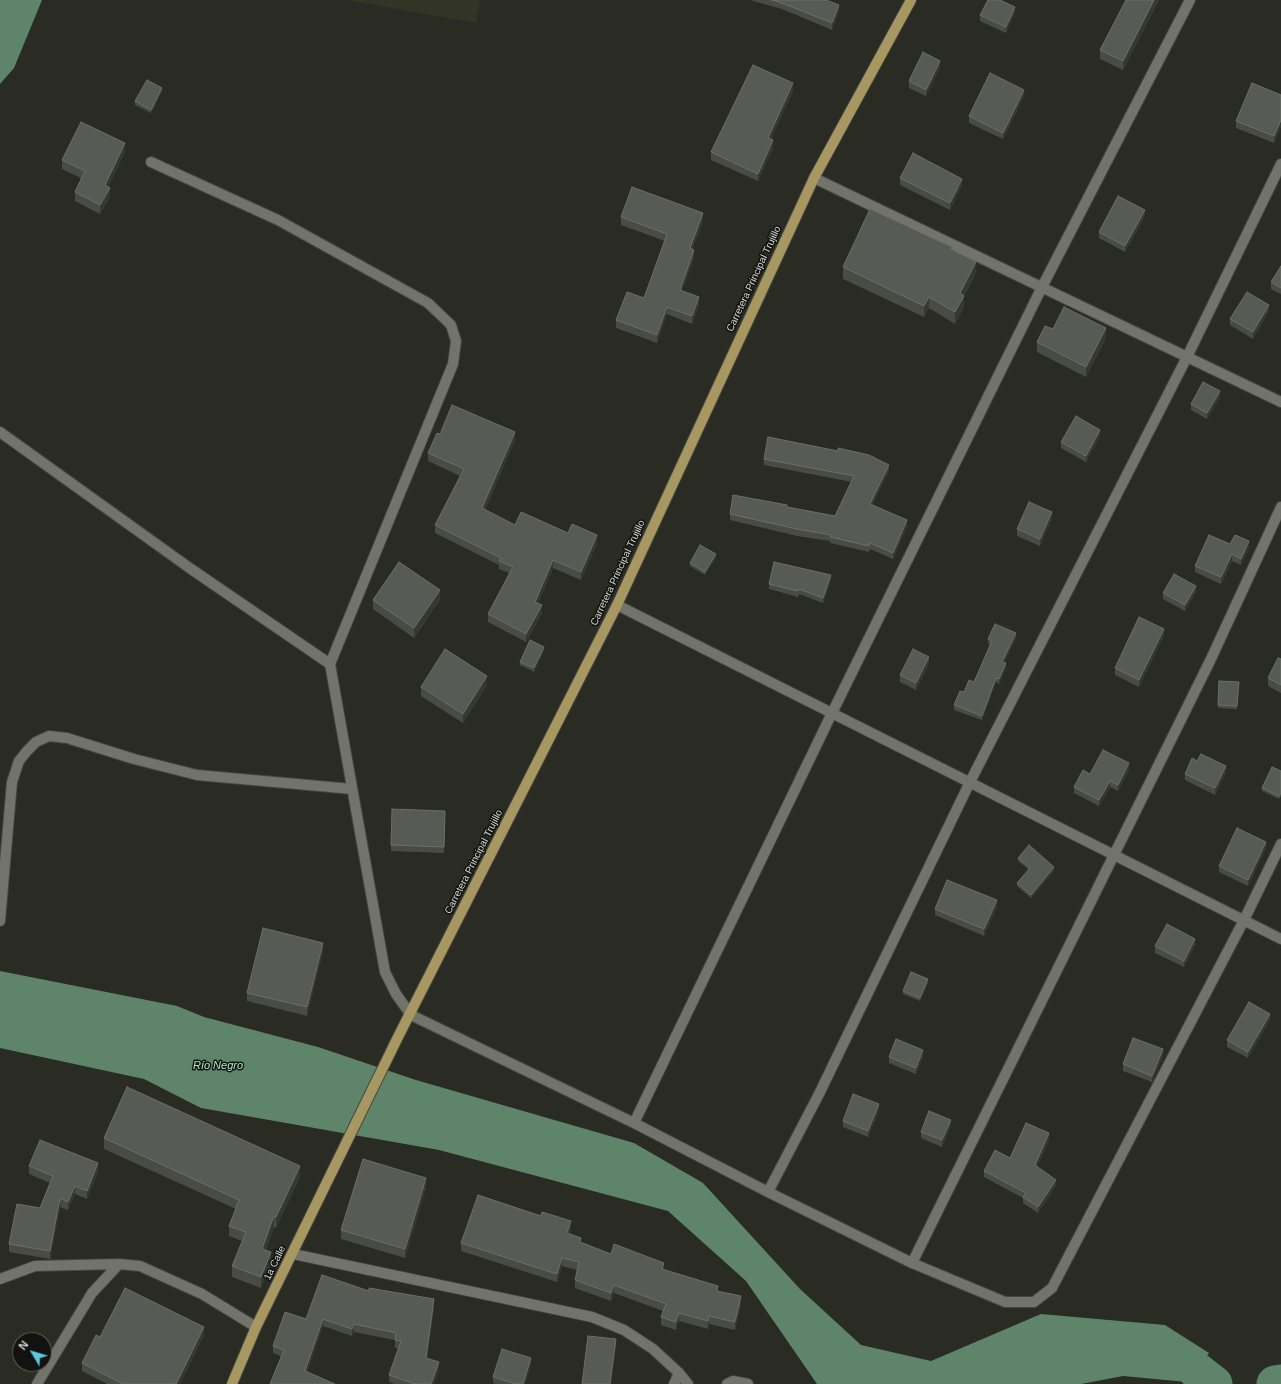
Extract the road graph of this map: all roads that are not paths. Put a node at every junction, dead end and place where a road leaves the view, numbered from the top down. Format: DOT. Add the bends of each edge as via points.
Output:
graph roads {
  1 [pos="910,0"];
  2 [pos="1190,0"];
  3 [pos="151,162"];
  4 [pos="1281,164"];
  5 [pos="814,178"];
  6 [pos="1042,287"];
  7 [pos="1187,357"];
  8 [pos="1281,402"];
  9 [pos="0,432"];
  10 [pos="1281,507"];
  11 [pos="617,604"];
  12 [pos="330,664"];
  13 [pos="832,712"];
  14 [pos="970,782"];
  15 [pos="352,789"];
  16 [pos="1281,844"];
  17 [pos="1115,855"];
  18 [pos="1244,920"];
  19 [pos="0,921"];
  20 [pos="1281,939"];
  21 [pos="411,1015"];
  22 [pos="634,1123"];
  23 [pos="342,1153"];
  24 [pos="768,1192"];
  25 [pos="293,1254"];
  26 [pos="912,1263"];
  27 [pos="119,1264"];
  28 [pos="0,1279"];
  29 [pos="256,1327"];
  30 [pos="679,1373"];
  31 [pos="37,1384"];
  32 [pos="232,1384"];
  33 [pos="674,1384"];
  34 [pos="688,1384"];
  35 [pos="727,1384"];
  36 [pos="748,1384"];
  1 -- 5 [label="main road, Carretera Principal Trujillo"];
  2 -- 6 [label="street"];
  3 -- 12 [label="street" via="278,220 428,303 450,325 456,341 453,364"];
  4 -- 7 [label="street"];
  5 -- 6 [label="street"];
  5 -- 11 [label="main road, Carretera Principal Trujillo"];
  6 -- 7 [label="street"];
  6 -- 13 [label="street"];
  7 -- 8 [label="street"];
  7 -- 14 [label="street"];
  9 -- 12 [label="street" via="191,569"];
  10 -- 17 [label="street" via="1210,661"];
  11 -- 13 [label="street"];
  11 -- 21 [label="main road, Carretera Principal Trujillo"];
  12 -- 15 [label="street"];
  13 -- 14 [label="street"];
  13 -- 22 [label="street"];
  14 -- 17 [label="street"];
  14 -- 24 [label="street" via="819,1094"];
  15 -- 19 [label="street" via="197,775 67,738 49,736 27,750 19,762 12,782"];
  15 -- 21 [label="street" via="385,972"];
  16 -- 18 [label="street"];
  17 -- 18 [label="street"];
  17 -- 26 [label="street"];
  18 -- 20 [label="street"];
  18 -- 26 [label="street" via="1052,1288 1034,1302 1006,1302"];
  21 -- 22 [label="street"];
  21 -- 23 [label="main road, Carretera Principal Trujillo"];
  22 -- 24 [label="street"];
  23 -- 25 [label="main road, 1a Calle"];
  24 -- 26 [label="street"];
  25 -- 29 [label="main road, 1a Calle"];
  25 -- 30 [label="street" via="592,1316 624,1330 653,1349"];
  27 -- 28 [label="street" via="35,1266"];
  27 -- 29 [label="street" via="140,1266 202,1294"];
  27 -- 31 [label="street" via="92,1292"];
  29 -- 32 [label="main road, 1a Calle"];
  30 -- 33 [label="street"];
  30 -- 34 [label="street"];
  35 -- 36 [label="street" via="734,1381"];
}
